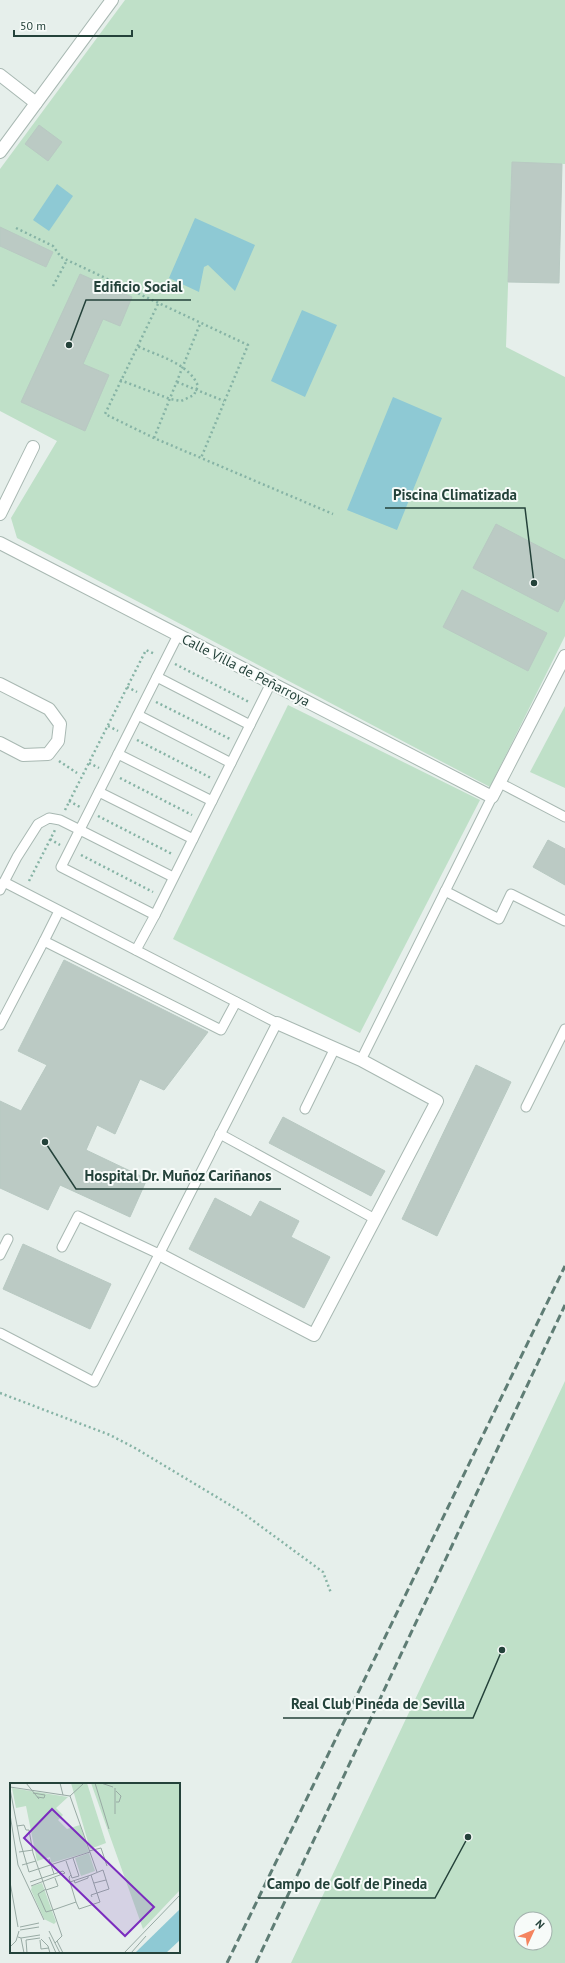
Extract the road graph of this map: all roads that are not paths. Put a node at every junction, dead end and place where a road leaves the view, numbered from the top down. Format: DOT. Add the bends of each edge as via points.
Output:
graph roads {
  1 [pos="112,0"];
  2 [pos="0,75"];
  3 [pos="36,103"];
  4 [pos="0,152"];
  5 [pos="33,447"];
  6 [pos="0,514"];
  7 [pos="0,543"];
  8 [pos="178,635"];
  9 [pos="565,656"];
  10 [pos="157,677"];
  11 [pos="271,683"];
  12 [pos="0,684"];
  13 [pos="138,715"];
  14 [pos="250,725"];
  15 [pos="0,743"];
  16 [pos="118,754"];
  17 [pos="231,763"];
  18 [pos="501,781"];
  19 [pos="99,792"];
  20 [pos="492,797"];
  21 [pos="212,801"];
  22 [pos="565,817"];
  23 [pos="80,830"];
  24 [pos="193,839"];
  25 [pos="174,877"];
  26 [pos="2,886"];
  27 [pos="445,891"];
  28 [pos="59,911"];
  29 [pos="154,914"];
  30 [pos="565,921"];
  31 [pos="44,941"];
  32 [pos="136,950"];
  33 [pos="236,1002"];
  34 [pos="277,1023"];
  35 [pos="0,1025"];
  36 [pos="565,1029"];
  37 [pos="335,1048"];
  38 [pos="361,1060"];
  39 [pos="526,1107"];
  40 [pos="305,1110"];
  41 [pos="220,1134"];
  42 [pos="375,1219"];
  43 [pos="8,1239"];
  44 [pos="62,1247"];
  45 [pos="159,1254"];
  46 [pos="0,1255"];
  47 [pos="0,1333"];
  1 -- 3 [label="street"];
  2 -- 3 [label="street"];
  3 -- 4 [label="street"];
  5 -- 6 [label="street"];
  7 -- 8 [label="street, Calle Villa de Peñarroya"];
  8 -- 10 [label="lane"];
  8 -- 11 [label="street, Calle Villa de Peñarroya"];
  9 -- 18 [label="street"];
  10 -- 13 [label="lane"];
  10 -- 14 [label="lane"];
  11 -- 14 [label="lane"];
  11 -- 20 [label="street, Calle Villa de Peñarroya"];
  12 -- 15 [label="street" via="49,709 60,724 58,741 48,754 23,755"];
  13 -- 16 [label="lane"];
  13 -- 17 [label="lane"];
  14 -- 17 [label="lane"];
  16 -- 19 [label="lane"];
  16 -- 21 [label="lane"];
  17 -- 21 [label="lane"];
  18 -- 20 [label="street"];
  18 -- 22 [label="lane"];
  19 -- 23 [label="lane"];
  19 -- 24 [label="lane"];
  20 -- 27 [label="lane"];
  21 -- 24 [label="lane"];
  23 -- 25 [label="lane"];
  23 -- 26 [label="lane" via="60,820 49,818 38,824"];
  23 -- 29 [label="lane" via="61,867"];
  24 -- 25 [label="lane"];
  25 -- 29 [label="lane"];
  26 -- 28 [label="lane"];
  27 -- 30 [label="lane" via="499,919 511,894"];
  27 -- 38 [label="lane"];
  28 -- 31 [label="lane"];
  28 -- 32 [label="lane"];
  29 -- 32 [label="lane"];
  31 -- 33 [label="lane" via="221,1030"];
  31 -- 35 [label="lane"];
  32 -- 33 [label="lane"];
  33 -- 34 [label="lane"];
  34 -- 37 [label="street"];
  34 -- 41 [label="lane"];
  36 -- 39 [label="lane"];
  37 -- 38 [label="street"];
  37 -- 40 [label="lane"];
  38 -- 42 [label="street" via="437,1101"];
  41 -- 42 [label="lane"];
  41 -- 45 [label="lane"];
  42 -- 45 [label="street" via="314,1335"];
  43 -- 46 [label="lane"];
  44 -- 45 [label="lane" via="78,1216"];
  45 -- 47 [label="lane" via="94,1382"];
}
